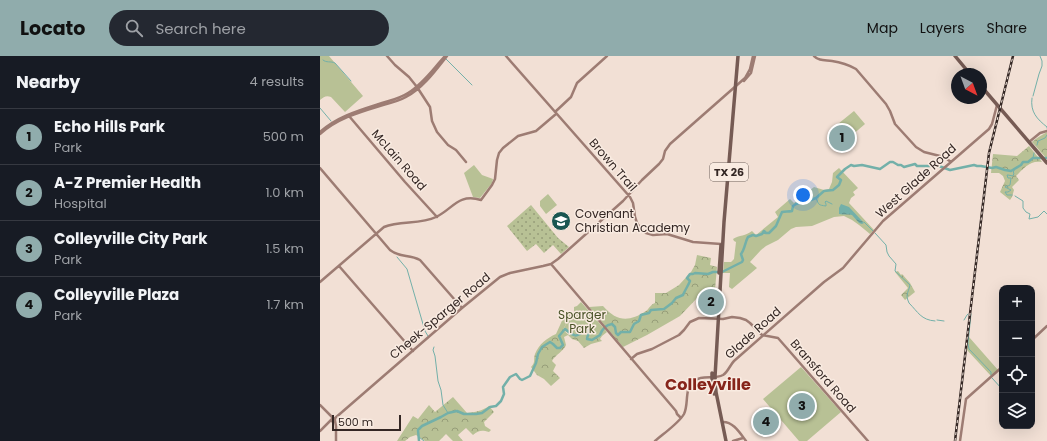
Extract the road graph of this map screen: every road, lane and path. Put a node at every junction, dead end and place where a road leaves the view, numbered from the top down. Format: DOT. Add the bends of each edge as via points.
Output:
graph roads {
  1 [pos="387,56"];
  2 [pos="446,56"];
  3 [pos="506,56"];
  4 [pos="607,56"];
  5 [pos="738,56"];
  6 [pos="754,56"];
  7 [pos="814,56"];
  8 [pos="955,56"];
  9 [pos="965,68"];
  10 [pos="736,87"];
  11 [pos="417,88"];
  12 [pos="987,93"];
  13 [pos="997,104"];
  14 [pos="555,113"];
  15 [pos="348,115"];
  16 [pos="1047,131"];
  17 [pos="320,133"];
  18 [pos="1029,142"];
  19 [pos="466,162"];
  20 [pos="951,162"];
  21 [pos="1046,162"];
  22 [pos="320,168"];
  23 [pos="628,195"];
  24 [pos="437,217"];
  25 [pos="376,233"];
  26 [pos="724,242"];
  27 [pos="551,264"];
  28 [pos="339,266"];
  29 [pos="841,270"];
  30 [pos="320,282"];
  31 [pos="462,308"];
  32 [pos="717,318"];
  33 [pos="1047,326"];
  34 [pos="770,330"];
  35 [pos="764,335"];
  36 [pos="770,336"];
  37 [pos="1035,337"];
  38 [pos="413,351"];
  39 [pos="631,359"];
  40 [pos="999,370"];
  41 [pos="714,377"];
  42 [pos="320,406"];
  43 [pos="680,418"];
  44 [pos="332,420"];
  45 [pos="722,422"];
  46 [pos="320,431"];
  47 [pos="743,438"];
  48 [pos="336,441"];
  49 [pos="654,441"];
  50 [pos="725,441"];
  51 [pos="734,441"];
  52 [pos="740,441"];
  53 [pos="746,441"];
  54 [pos="868,441"];
  55 [pos="960,441"];
  1 -- 11 [label="street"];
  2 -- 11 [label="street"];
  3 -- 14 [label="street, Brown Trail"];
  4 -- 14 [label="street" via="577,83 571,97"];
  5 -- 10 [label="main road, TX 26"];
  6 -- 10 [label="street, Cheek-Sparger Road" via="753,68 748,77"];
  7 -- 20 [label="street" via="818,60 832,61 856,69 889,108 895,124 916,147"];
  8 -- 9 [label="main road"];
  10 -- 23 [label="street, Cheek-Sparger Road" via="670,144 661,161"];
  10 -- 26 [label="main road, TX 26"];
  11 -- 15 [label="street"];
  11 -- 19 [label="street" via="430,107 437,132"];
  12 -- 13 [label="main road"];
  13 -- 18 [label="main road"];
  13 -- 20 [label="street, West Glade Road" via="992,124"];
  14 -- 23 [label="street, Brown Trail"];
  14 -- 24 [label="street" via="536,131 518,136 503,148 497,160 495,179 481,200 461,200"];
  15 -- 17 [label="street"];
  15 -- 24 [label="street, McLain Road"];
  16 -- 18 [label="street"];
  18 -- 21 [label="main road"];
  20 -- 29 [label="street, West Glade Road" via="883,221"];
  22 -- 25 [label="street"];
  23 -- 26 [label="street, Brown Trail" via="633,203 637,223 646,232 653,235 670,235 693,242"];
  23 -- 27 [label="street, Cheek-Sparger Road"];
  24 -- 25 [label="street" via="386,226"];
  25 -- 28 [label="street"];
  25 -- 31 [label="street" via="396,254 420,260"];
  26 -- 32 [label="main road, TX 26"];
  27 -- 31 [label="street, Cheek-Sparger Road" via="500,277"];
  27 -- 39 [label="street"];
  28 -- 30 [label="street"];
  28 -- 38 [label="street"];
  29 -- 34 [label="street, Glade Road" via="829,277"];
  31 -- 38 [label="street, Cheek-Sparger Road"];
  32 -- 35 [label="street" via="740,318"];
  32 -- 39 [label="street" via="695,319 679,335"];
  32 -- 41 [label="main road, TX 26"];
  33 -- 37 [label="street"];
  34 -- 35 [label="street, Glade Road"];
  34 -- 36 [label="street"];
  35 -- 36 [label="street, Bransford Road"];
  35 -- 41 [label="street, Glade Road" via="732,363 726,373"];
  36 -- 54 [label="street, Bransford Road" via="776,337 782,343"];
  38 -- 44 [label="street, Cheek-Sparger Road"];
  39 -- 43 [label="street"];
  40 -- 55 [label="street" via="966,399"];
  41 -- 43 [label="street, Glade Road" via="693,382 688,390 686,409"];
  41 -- 45 [label="main road, TX 26"];
  41 -- 50 [label="main road, TX 26" via="713,387"];
  42 -- 44 [label="street"];
  42 -- 44 [label="street"];
  43 -- 49 [label="street, Glade Road"];
  44 -- 46 [label="street, Cheek-Sparger Road"];
  44 -- 48 [label="street" via="336,428"];
  45 -- 47 [label="street" via="731,424"];
  45 -- 50 [label="main road, TX 26"];
  47 -- 51 [label="street"];
  47 -- 52 [label="street"];
  47 -- 53 [label="street"];
}
